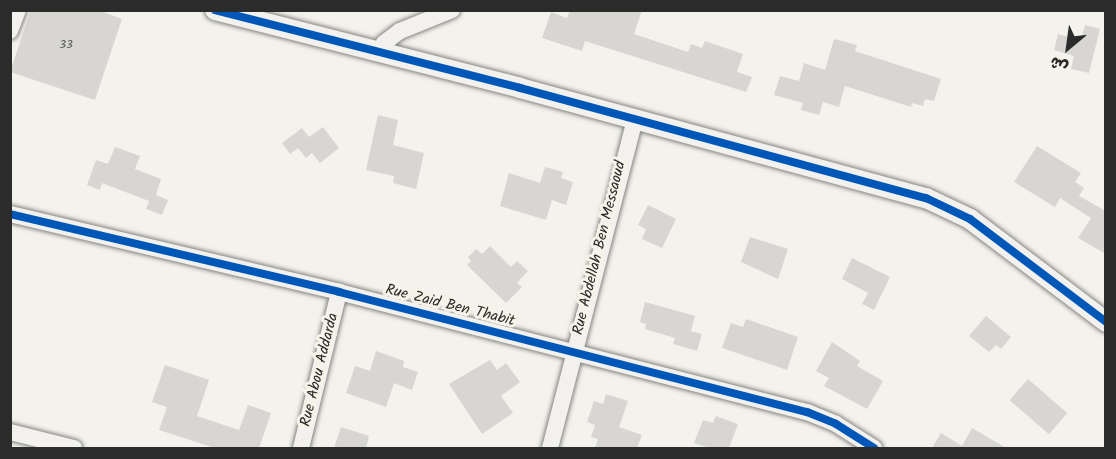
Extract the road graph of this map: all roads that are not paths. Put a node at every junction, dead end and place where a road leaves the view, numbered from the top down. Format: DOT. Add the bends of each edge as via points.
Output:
graph roads {
  1 [pos="18,10"];
  2 [pos="215,10"];
  3 [pos="452,10"];
  4 [pos="10,31"];
  5 [pos="379,53"];
  6 [pos="635,119"];
  7 [pos="10,214"];
  8 [pos="339,292"];
  9 [pos="1106,322"];
  10 [pos="574,351"];
  11 [pos="10,432"];
  12 [pos="74,448"];
  13 [pos="301,448"];
  14 [pos="550,448"];
  15 [pos="874,448"];
  1 -- 4 [label="street"];
  2 -- 5 [label="street"];
  3 -- 5 [label="street" via="400,31 384,43"];
  5 -- 6 [label="street"];
  6 -- 9 [label="street" via="941,204 976,224"];
  6 -- 10 [label="street, Rue Abdellah Ben Messaoud"];
  7 -- 8 [label="street, Rue Zaid Ben Thabit"];
  8 -- 10 [label="street, Rue Zaid Ben Thabit"];
  8 -- 13 [label="street, Rue Abou Addarda"];
  10 -- 14 [label="street, Rue Abdellah Ben Messaoud"];
  10 -- 15 [label="street, Rue Zaid Ben Thabit" via="807,412 836,424"];
  11 -- 12 [label="street"];
}
